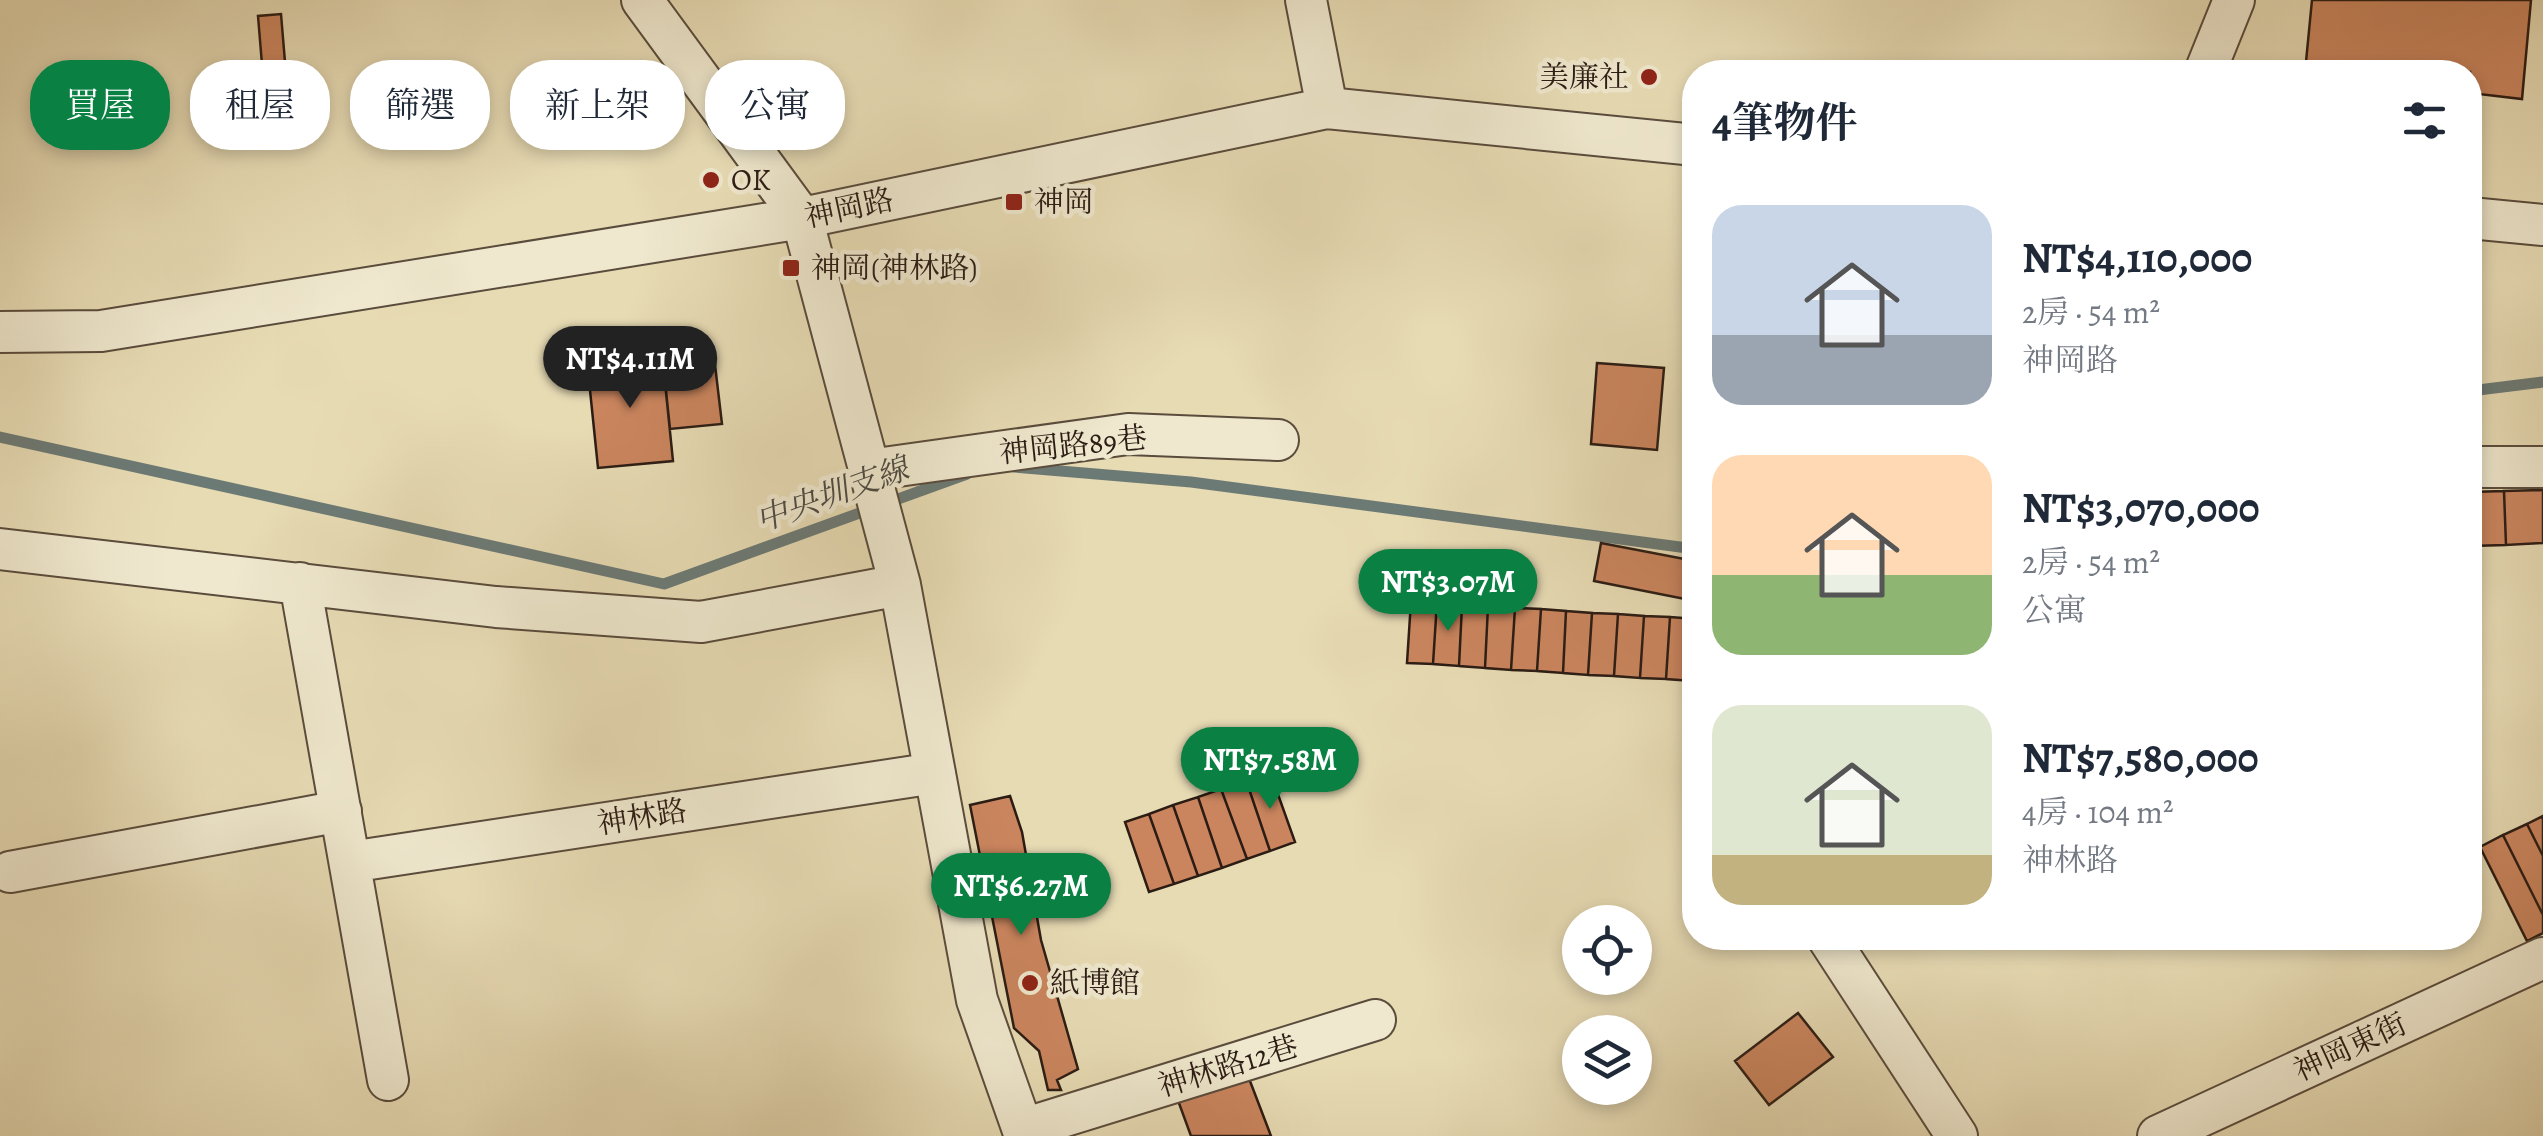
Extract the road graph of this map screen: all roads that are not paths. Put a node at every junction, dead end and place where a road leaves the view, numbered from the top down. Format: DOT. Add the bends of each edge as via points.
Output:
graph roads {
  1 [pos="642,0"];
  2 [pos="1306,0"];
  3 [pos="2234,0"];
  4 [pos="2209,60"];
  5 [pos="1327,108"];
  6 [pos="1682,144"];
  7 [pos="802,218"];
  8 [pos="2482,219"];
  9 [pos="2543,225"];
  10 [pos="0,332"];
  11 [pos="1278,440"];
  12 [pos="2543,466"];
  13 [pos="2482,467"];
  14 [pos="876,494"];
  15 [pos="0,549"];
  16 [pos="300,584"];
  17 [pos="900,585"];
  18 [pos="935,773"];
  19 [pos="341,811"];
  20 [pos="350,862"];
  21 [pos="10,872"];
  22 [pos="1836,950"];
  23 [pos="2543,958"];
  24 [pos="1375,1020"];
  25 [pos="388,1080"];
  26 [pos="1024,1133"];
  27 [pos="1957,1136"];
  28 [pos="2158,1136"];
  1 -- 7 [label="street"];
  2 -- 5 [label="street"];
  3 -- 4 [label="street"];
  5 -- 6 [label="street, 神岡路"];
  5 -- 7 [label="street, 神岡路"];
  7 -- 10 [label="street, 神岡路" via="101,331"];
  7 -- 14 [label="street"];
  8 -- 9 [label="street"];
  11 -- 14 [label="street, 神岡路89巷" via="1128,434"];
  12 -- 13 [label="street"];
  14 -- 17 [label="street"];
  15 -- 16 [label="street"];
  16 -- 17 [label="street" via="701,622"];
  16 -- 19 [label="street"];
  17 -- 18 [label="street"];
  18 -- 20 [label="street, 神林路"];
  18 -- 26 [label="street" via="977,1000"];
  19 -- 20 [label="street"];
  19 -- 21 [label="street"];
  20 -- 25 [label="street"];
  22 -- 27 [label="street"];
  23 -- 28 [label="street, 神岡東街"];
  24 -- 26 [label="street, 神林路12巷"];
}
